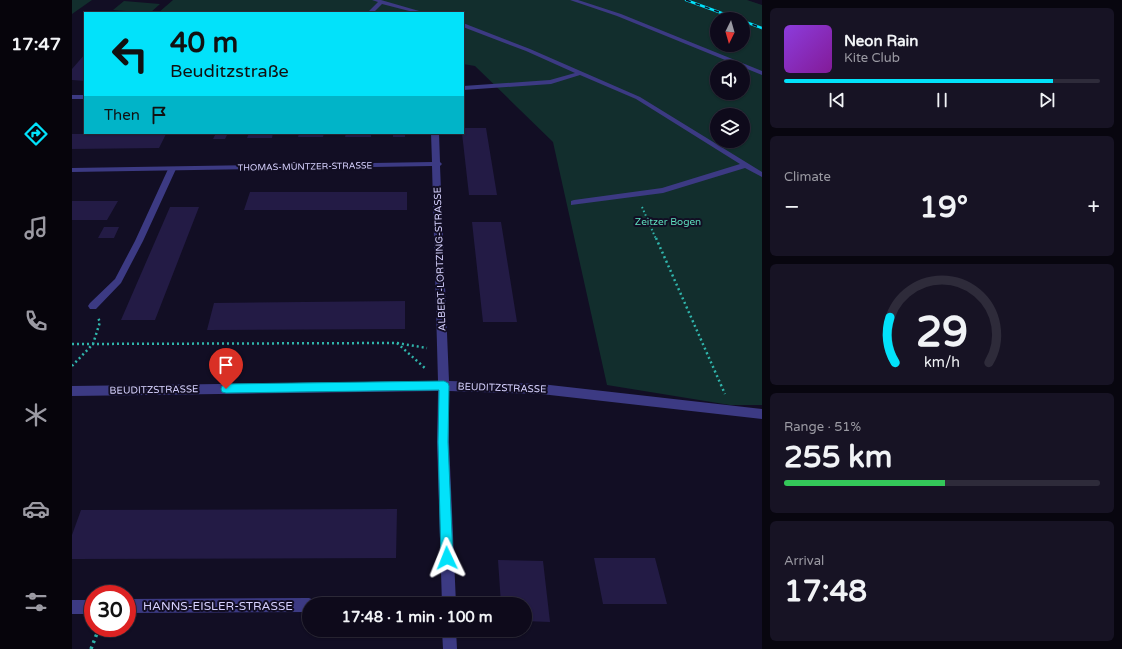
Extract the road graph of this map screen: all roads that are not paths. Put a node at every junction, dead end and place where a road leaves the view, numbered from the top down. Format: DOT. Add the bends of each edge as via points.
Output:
graph roads {
  1 [pos="573,0"];
  2 [pos="378,1"];
  3 [pos="371,12"];
  4 [pos="419,12"];
  5 [pos="464,25"];
  6 [pos="762,72"];
  7 [pos="581,73"];
  8 [pos="464,88"];
  9 [pos="72,97"];
  10 [pos="84,97"];
  11 [pos="435,134"];
  12 [pos="438,164"];
  13 [pos="746,165"];
  14 [pos="172,169"];
  15 [pos="72,170"];
  16 [pos="762,176"];
  17 [pos="574,203"];
  18 [pos="93,306"];
  19 [pos="444,386"];
  20 [pos="72,391"];
  21 [pos="762,414"];
  22 [pos="449,597"];
  23 [pos="302,605"];
  24 [pos="136,606"];
  25 [pos="72,607"];
  26 [pos="84,607"];
  27 [pos="449,637"];
  28 [pos="450,649"];
  1 -- 6 [label="street" via="620,15"];
  2 -- 3 [label="street"];
  2 -- 4 [label="street"];
  5 -- 7 [label="street"];
  7 -- 8 [label="street" via="551,82"];
  7 -- 13 [label="street" via="638,98"];
  9 -- 10 [label="street"];
  11 -- 12 [label="street, ALBERT-LORTZING-STRASSE"];
  12 -- 14 [label="street, THOMAS-MÜNTZER-STRASSE"];
  12 -- 19 [label="street, ALBERT-LORTZING-STRASSE"];
  13 -- 16 [label="street"];
  13 -- 17 [label="street" via="663,190"];
  14 -- 15 [label="street, THOMAS-MÜNTZER-STRASSE"];
  14 -- 18 [label="street" via="118,281"];
  19 -- 20 [label="street, BEUDITZSTRASSE"];
  19 -- 21 [label="street, BEUDITZSTRASSE" via="541,389"];
  19 -- 22 [label="street, ALBERT-LORTZING-STRASSE" via="443,442"];
  23 -- 24 [label="street, HANNS-EISLER-STRASSE"];
  25 -- 26 [label="street"];
  27 -- 28 [label="street"];
}
